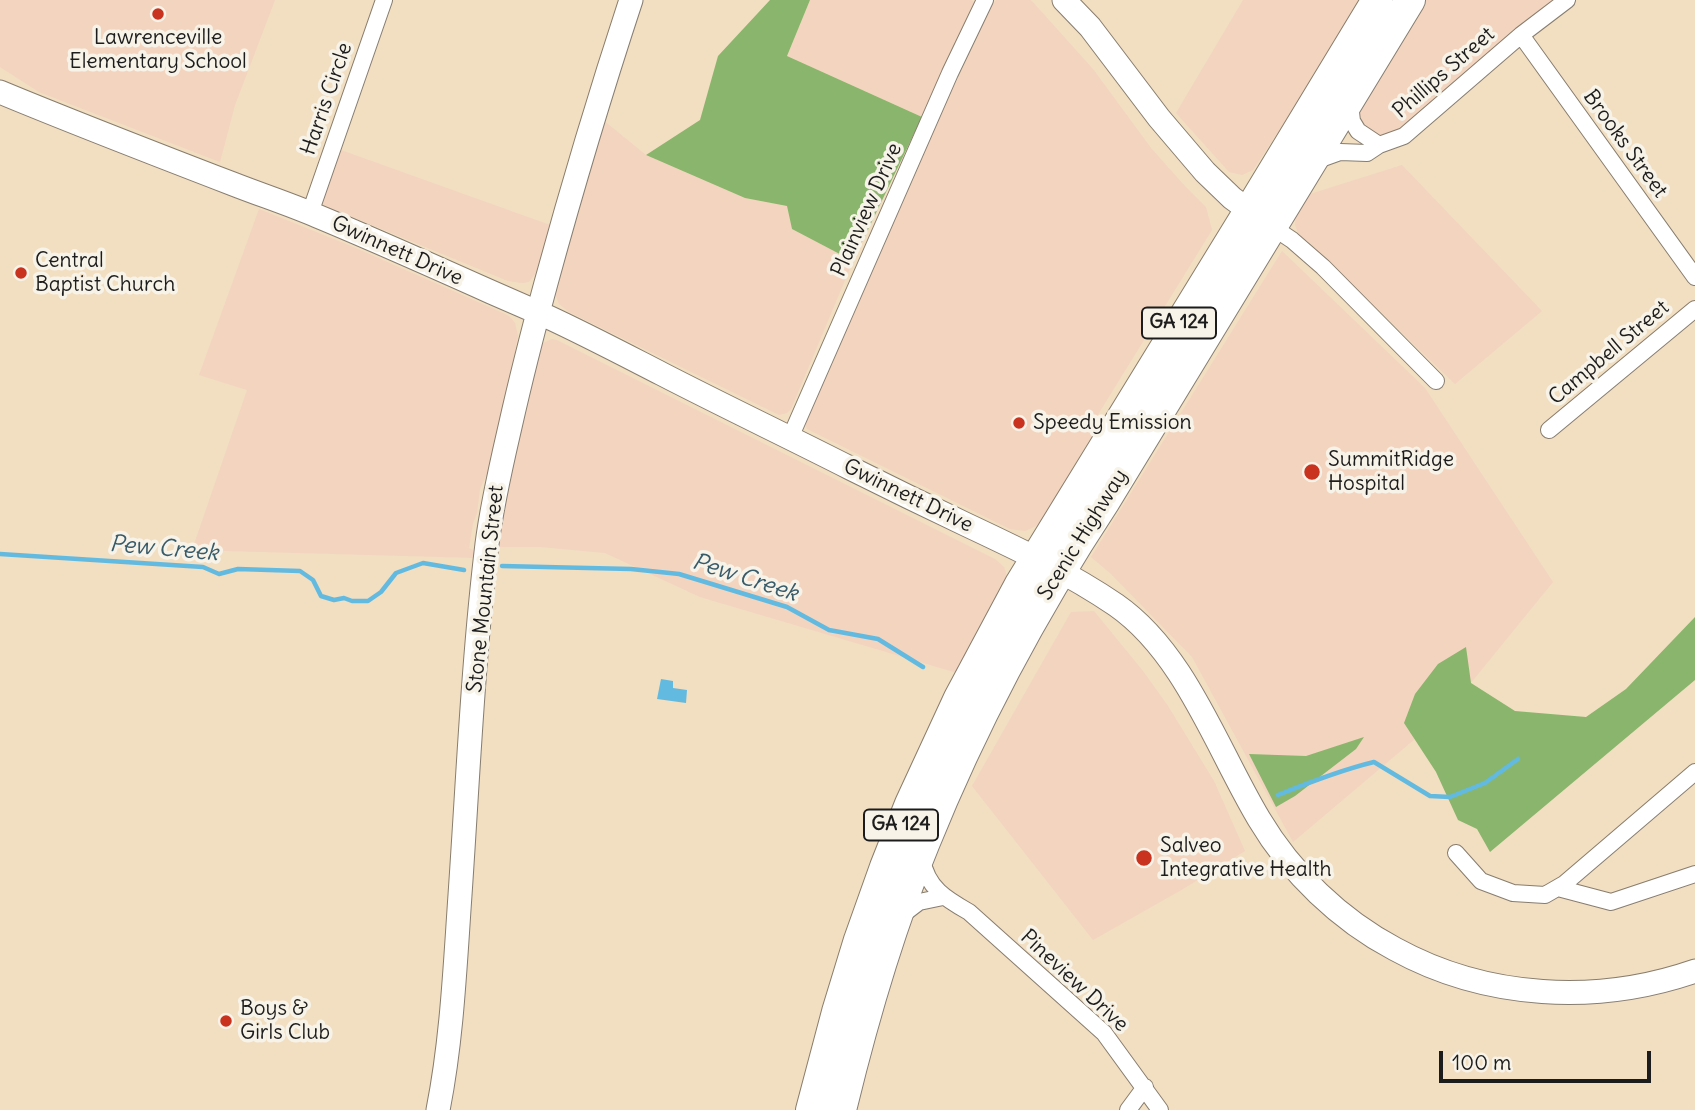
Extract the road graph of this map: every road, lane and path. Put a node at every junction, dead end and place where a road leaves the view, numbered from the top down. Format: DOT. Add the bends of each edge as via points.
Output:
graph roads {
  1 [pos="384,0"];
  2 [pos="631,0"];
  3 [pos="985,0"];
  4 [pos="1064,0"];
  5 [pos="1377,0"];
  6 [pos="1410,0"];
  7 [pos="1567,0"];
  8 [pos="1521,34"];
  9 [pos="0,92"];
  10 [pos="1349,99"];
  11 [pos="1379,145"];
  12 [pos="1310,164"];
  13 [pos="310,213"];
  14 [pos="1260,219"];
  15 [pos="1695,277"];
  16 [pos="1695,309"];
  17 [pos="537,312"];
  18 [pos="1436,381"];
  19 [pos="1549,430"];
  20 [pos="790,438"];
  21 [pos="1048,564"];
  22 [pos="1695,772"];
  23 [pos="921,852"];
  24 [pos="1456,853"];
  25 [pos="1695,874"];
  26 [pos="1558,888"];
  27 [pos="943,897"];
  28 [pos="896,920"];
  29 [pos="1695,971"];
  30 [pos="1145,1087"];
  31 [pos="438,1110"];
  32 [pos="811,1110"];
  33 [pos="841,1110"];
  34 [pos="1128,1110"];
  35 [pos="1160,1110"];
  1 -- 13 [label="street, Harris Circle"];
  2 -- 17 [label="street, Stone Mountain Street"];
  3 -- 20 [label="street, Plainview Drive"];
  4 -- 14 [label="street" via="1205,173"];
  5 -- 14 [label="highway, Scenic Highway / GA 124"];
  6 -- 10 [label="highway, Scenic Highway / GA 124"];
  7 -- 8 [label="street, Phillips Street"];
  8 -- 11 [label="street, Phillips Street" via="1404,136"];
  8 -- 15 [label="street, Brooks Street"];
  9 -- 13 [label="street, Gwinnett Drive"];
  10 -- 11 [label="street" via="1358,131"];
  10 -- 12 [label="highway, Scenic Highway / GA 124"];
  11 -- 12 [label="street, Phillips Street" via="1367,153 1332,153"];
  12 -- 14 [label="highway, Scenic Highway / GA 124"];
  13 -- 17 [label="street, Gwinnett Drive"];
  14 -- 18 [label="street" via="1323,267"];
  14 -- 21 [label="highway, Scenic Highway / GA 124"];
  16 -- 19 [label="street, Campbell Street"];
  17 -- 20 [label="street, Gwinnett Drive"];
  17 -- 31 [label="street, Stone Mountain Street" via="496,484 487,544 454,1001"];
  20 -- 21 [label="street, Gwinnett Drive"];
  21 -- 23 [label="highway, Scenic Highway / GA 124"];
  21 -- 29 [label="street, Gwinnett Drive" via="1119,608 1163,650 1277,847 1339,911 1384,943 1449,972 1531,991 1622,990"];
  21 -- 32 [label="highway, Scenic Highway / GA 124" via="1020,583 936,745 859,940"];
  22 -- 26 [label="street"];
  23 -- 27 [label="street" via="924,873"];
  23 -- 28 [label="highway, Scenic Highway / GA 124"];
  24 -- 26 [label="street" via="1482,881 1513,893 1545,895"];
  25 -- 26 [label="street" via="1611,902"];
  27 -- 28 [label="street" via="919,902"];
  27 -- 30 [label="street, Pineview Drive" via="969,912 1104,1033"];
  28 -- 33 [label="highway, Scenic Highway / GA 124"];
  30 -- 34 [label="street"];
  30 -- 35 [label="street, Pineview Drive"];
}
